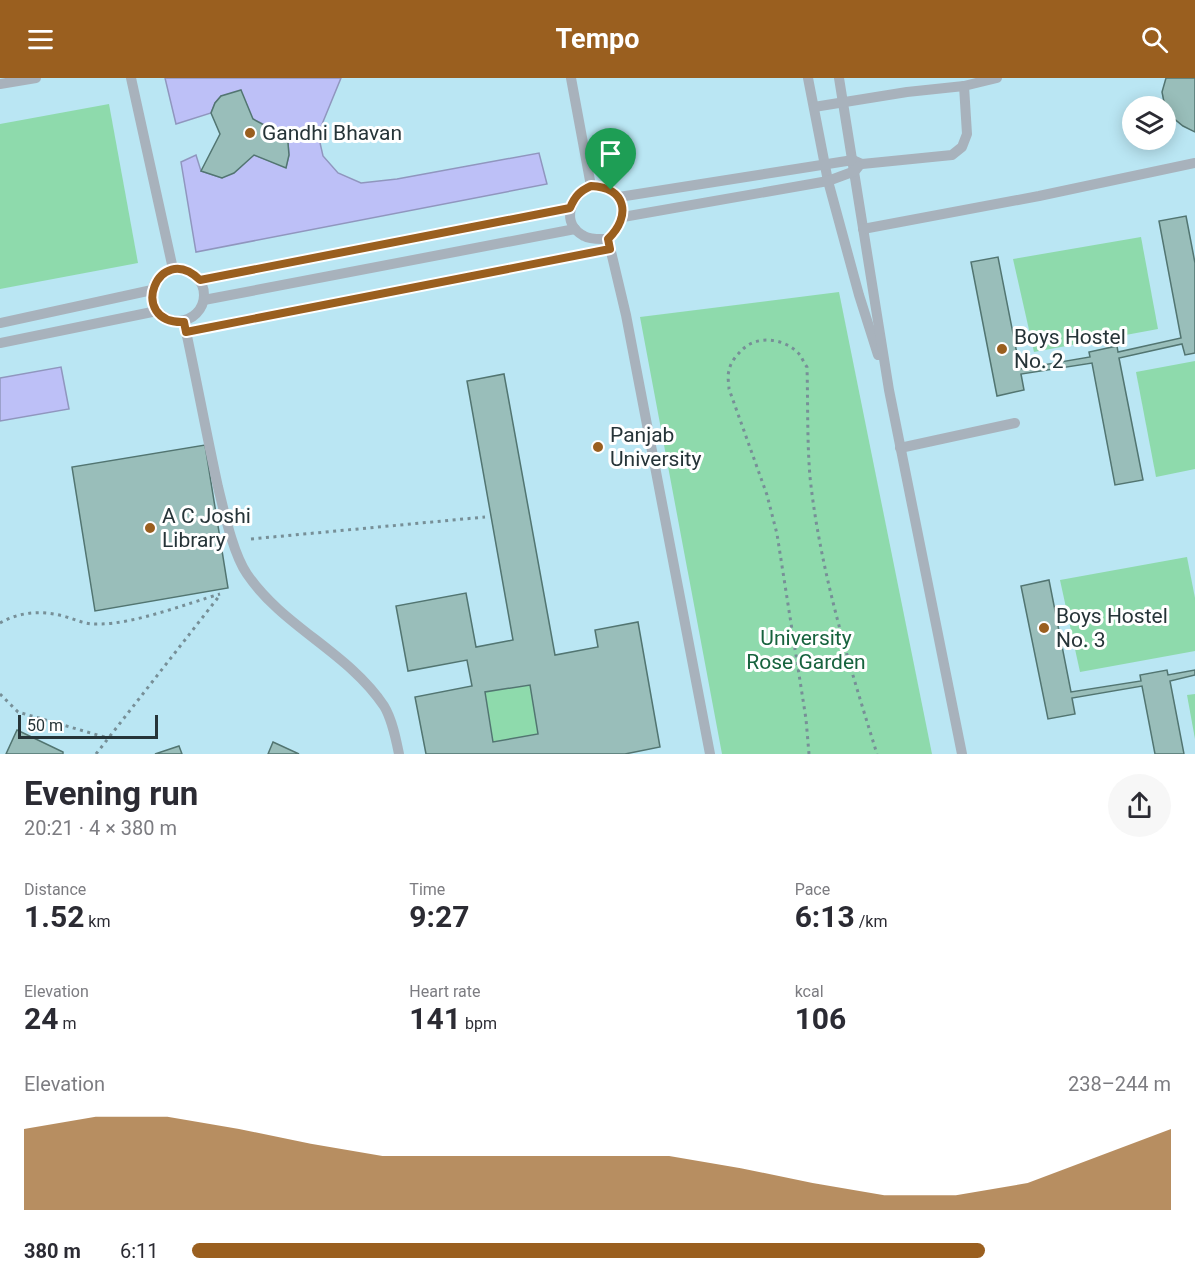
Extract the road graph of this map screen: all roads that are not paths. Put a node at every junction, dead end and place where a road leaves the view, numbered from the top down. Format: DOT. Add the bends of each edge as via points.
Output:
graph roads {
  1 [pos="36,78"];
  2 [pos="131,78"];
  3 [pos="571,78"];
  4 [pos="808,78"];
  5 [pos="839,78"];
  6 [pos="997,78"];
  7 [pos="0,84"];
  8 [pos="964,86"];
  9 [pos="843,102"];
  10 [pos="814,107"];
  11 [pos="1195,163"];
  12 [pos="824,164"];
  13 [pos="856,165"];
  14 [pos="828,181"];
  15 [pos="591,186"];
  16 [pos="619,197"];
  17 [pos="570,208"];
  18 [pos="623,217"];
  19 [pos="575,229"];
  20 [pos="863,229"];
  21 [pos="609,244"];
  22 [pos="173,269"];
  23 [pos="200,280"];
  24 [pos="152,291"];
  25 [pos="204,300"];
  26 [pos="157,311"];
  27 [pos="0,323"];
  28 [pos="185,327"];
  29 [pos="0,343"];
  30 [pos="889,390"];
  31 [pos="1015,423"];
  32 [pos="900,448"];
  33 [pos="399,754"];
  34 [pos="710,754"];
  35 [pos="962,754"];
  1 -- 7 [label="lane"];
  2 -- 22 [label="lane"];
  3 -- 15 [label="lane"];
  4 -- 10 [label="lane"];
  5 -- 9 [label="lane"];
  6 -- 8 [label="lane"];
  8 -- 9 [label="lane"];
  8 -- 13 [label="lane" via="967,134 962,147 952,155"];
  9 -- 10 [label="lane"];
  9 -- 13 [label="lane"];
  10 -- 12 [label="lane"];
  11 -- 20 [label="lane"];
  12 -- 13 [label="lane"];
  12 -- 14 [label="lane"];
  12 -- 16 [label="lane"];
  13 -- 14 [label="lane"];
  13 -- 20 [label="lane"];
  14 -- 18 [label="lane"];
  14 -- 30 [label="lane"];
  15 -- 16 [label="lane" via="611,190"];
  15 -- 17 [label="lane" via="574,198"];
  16 -- 18 [label="lane"];
  17 -- 19 [label="lane"];
  17 -- 23 [label="lane"];
  18 -- 21 [label="lane"];
  19 -- 21 [label="lane"];
  19 -- 25 [label="lane"];
  20 -- 30 [label="lane"];
  21 -- 34 [label="lane"];
  22 -- 23 [label="lane" via="185,269"];
  22 -- 24 [label="lane" via="163,273"];
  23 -- 25 [label="lane"];
  24 -- 26 [label="lane"];
  24 -- 27 [label="lane"];
  25 -- 28 [label="lane" via="201,310"];
  26 -- 28 [label="lane"];
  26 -- 29 [label="lane"];
  28 -- 33 [label="lane" via="227,525 245,572 274,607 354,671 385,708"];
  30 -- 32 [label="lane"];
  31 -- 32 [label="lane"];
  32 -- 35 [label="lane"];
}
